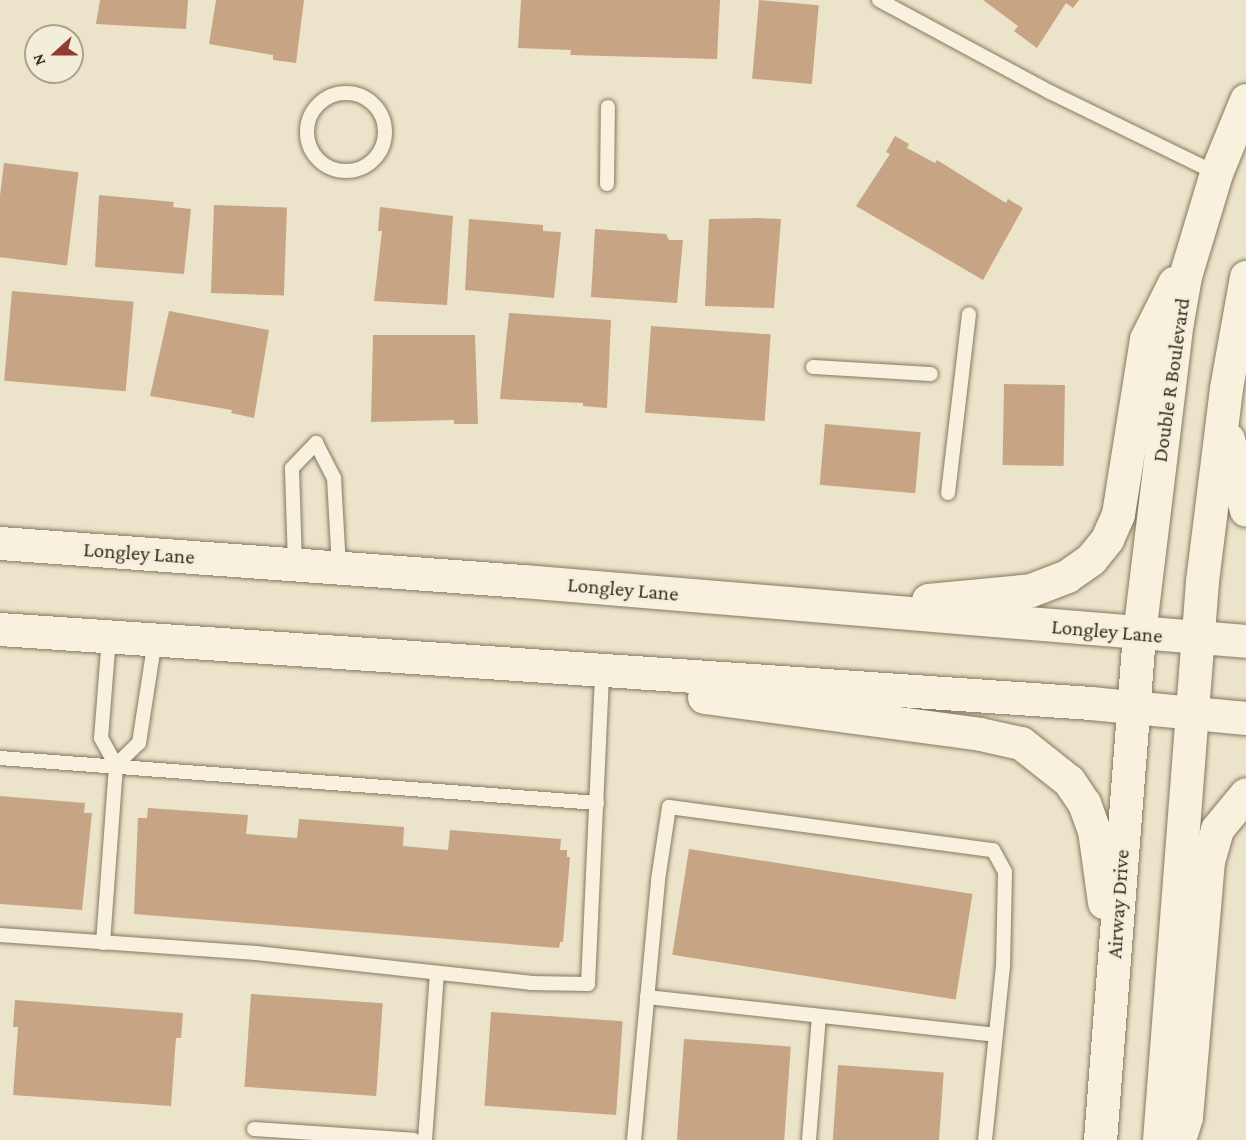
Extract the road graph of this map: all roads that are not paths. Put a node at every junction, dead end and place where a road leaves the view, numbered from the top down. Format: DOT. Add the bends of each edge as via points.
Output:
graph roads {
  1 [pos="879,0"];
  2 [pos="1246,100"];
  3 [pos="608,107"];
  4 [pos="350,171"];
  5 [pos="1216,173"];
  6 [pos="607,184"];
  7 [pos="1197,235"];
  8 [pos="1246,277"];
  9 [pos="969,314"];
  10 [pos="813,367"];
  11 [pos="931,374"];
  12 [pos="1226,388"];
  13 [pos="948,493"];
  14 [pos="1246,510"];
  15 [pos="0,543"];
  16 [pos="295,565"];
  17 [pos="339,568"];
  18 [pos="848,608"];
  19 [pos="0,629"];
  20 [pos="1139,634"];
  21 [pos="109,637"];
  22 [pos="1196,637"];
  23 [pos="155,640"];
  24 [pos="1246,641"];
  25 [pos="1136,669"];
  26 [pos="609,671"];
  27 [pos="1132,707"];
  28 [pos="1190,714"];
  29 [pos="1246,718"];
  30 [pos="0,758"];
  31 [pos="116,765"];
  32 [pos="1246,794"];
  33 [pos="597,803"];
  34 [pos="0,935"];
  35 [pos="104,943"];
  36 [pos="437,973"];
  37 [pos="647,997"];
  38 [pos="1110,1006"];
  39 [pos="819,1016"];
  40 [pos="995,1035"];
  41 [pos="254,1129"];
  42 [pos="414,1140"];
  43 [pos="425,1140"];
  44 [pos="634,1140"];
  45 [pos="809,1140"];
  46 [pos="985,1140"];
  47 [pos="1100,1140"];
  48 [pos="1159,1140"];
  49 [pos="1179,1140"];
  1 -- 5 [label="lane" via="1050,93"];
  2 -- 5 [label="main road, Double R Boulevard"];
  3 -- 6 [label="lane"];
  4 -- 4 [label="lane" via="373,161 385,140 385,127 374,105 364,97 338,94 316,108 307,132 316,157 327,166"];
  5 -- 7 [label="main road, Double R Boulevard"];
  7 -- 18 [label="main road" via="1146,339 1118,514 1107,539 1091,559 1067,576 1032,590"];
  7 -- 20 [label="main road, Double R Boulevard" via="1177,322"];
  8 -- 12 [label="main road"];
  9 -- 13 [label="lane"];
  10 -- 11 [label="lane"];
  12 -- 14 [label="main road" via="1228,442"];
  12 -- 22 [label="main road"];
  15 -- 16 [label="main road, Longley Lane"];
  16 -- 17 [label="main road, Longley Lane"];
  16 -- 17 [label="lane" via="292,468 316,443 334,478"];
  17 -- 18 [label="main road, Longley Lane"];
  18 -- 20 [label="main road, Longley Lane"];
  19 -- 21 [label="main road"];
  20 -- 22 [label="main road, Longley Lane"];
  20 -- 25 [label="main road, Double R Boulevard"];
  21 -- 23 [label="main road"];
  21 -- 31 [label="lane" via="101,738"];
  22 -- 24 [label="main road, Longley Lane"];
  22 -- 28 [label="main road"];
  23 -- 26 [label="main road"];
  23 -- 31 [label="lane" via="139,742"];
  25 -- 27 [label="main road, Airway Drive"];
  26 -- 27 [label="main road"];
  26 -- 33 [label="lane"];
  26 -- 38 [label="main road" via="664,691 980,734 1021,743 1045,759 1069,781 1084,803 1094,830 1102,876"];
  27 -- 28 [label="main road"];
  27 -- 38 [label="main road, Airway Drive"];
  28 -- 29 [label="main road"];
  28 -- 48 [label="main road"];
  30 -- 31 [label="lane"];
  31 -- 33 [label="lane"];
  31 -- 35 [label="lane"];
  32 -- 49 [label="main road" via="1217,829 1208,861 1186,1117"];
  33 -- 36 [label="lane" via="588,984 530,983"];
  34 -- 35 [label="lane"];
  35 -- 36 [label="lane" via="256,953"];
  36 -- 43 [label="lane"];
  37 -- 39 [label="lane"];
  37 -- 40 [label="lane" via="669,807 993,850 1005,872 1003,966"];
  37 -- 44 [label="lane"];
  38 -- 47 [label="main road, Airway Drive"];
  39 -- 40 [label="lane"];
  39 -- 45 [label="lane"];
  40 -- 46 [label="lane"];
  41 -- 42 [label="lane"];
}
